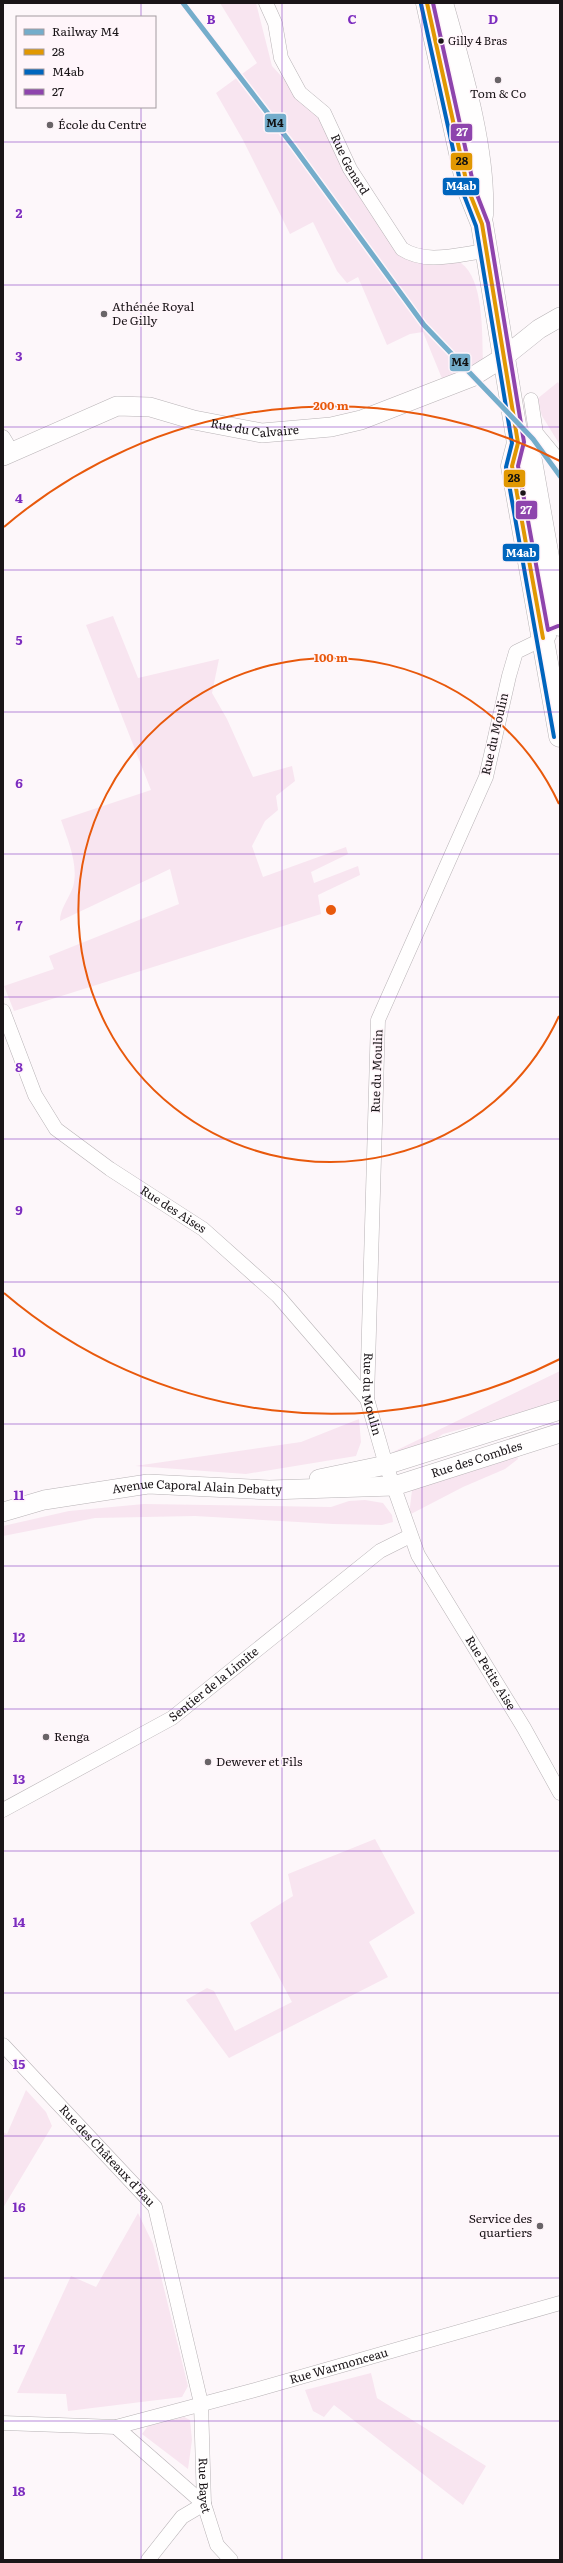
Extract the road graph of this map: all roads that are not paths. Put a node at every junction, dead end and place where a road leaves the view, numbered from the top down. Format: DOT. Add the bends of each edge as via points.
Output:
graph roads {
  1 [pos="266,3"];
  2 [pos="426,3"];
  3 [pos="442,3"];
  4 [pos="482,224"];
  5 [pos="486,252"];
  6 [pos="560,317"];
  7 [pos="504,357"];
  8 [pos="530,400"];
  9 [pos="518,443"];
  10 [pos="6,448"];
  11 [pos="560,462"];
  12 [pos="560,625"];
  13 [pos="552,635"];
  14 [pos="560,736"];
  15 [pos="3,1011"];
  16 [pos="367,1399"];
  17 [pos="560,1410"];
  18 [pos="560,1433"];
  19 [pos="386,1465"];
  20 [pos="394,1486"];
  21 [pos="268,1490"];
  22 [pos="3,1512"];
  23 [pos="410,1536"];
  24 [pos="418,1555"];
  25 [pos="560,1793"];
  26 [pos="3,1810"];
  27 [pos="3,2045"];
  28 [pos="560,2303"];
  29 [pos="201,2403"];
  30 [pos="3,2424"];
  31 [pos="116,2427"];
  32 [pos="204,2504"];
  33 [pos="148,2560"];
  34 [pos="231,2560"];
  1 -- 5 [label="street, Rue Genard" via="275,22 281,58 300,93 324,113 350,169 402,250 413,256 434,259"];
  2 -- 4 [label="main road" via="468,189"];
  3 -- 4 [label="main road" via="461,70 483,186"];
  4 -- 5 [label="main road"];
  5 -- 7 [label="main road"];
  6 -- 7 [label="main road, Rue du Calvaire" via="539,329"];
  7 -- 9 [label="main road"];
  7 -- 10 [label="main road, Rue du Calvaire" via="472,376 360,420 331,427 262,433 194,420 150,406 117,406"];
  8 -- 11 [label="street" via="536,433"];
  9 -- 12 [label="main road" via="531,461"];
  9 -- 13 [label="main road" via="512,466"];
  13 -- 14 [label="main road"];
  13 -- 16 [label="street, Rue du Moulin" via="516,652 486,777 378,1020"];
  15 -- 16 [label="street, Rue des Aises" via="35,1095 56,1129 110,1169 204,1229 278,1296"];
  16 -- 19 [label="street, Rue du Moulin"];
  17 -- 19 [label="main road"];
  18 -- 20 [label="main road, Rue des Combles"];
  19 -- 20 [label="street, Rue du Moulin"];
  19 -- 21 [label="main road"];
  20 -- 21 [label="main road, Avenue Caporal Alain Debatty"];
  20 -- 23 [label="street, Rue du Moulin"];
  21 -- 22 [label="main road, Avenue Caporal Alain Debatty" via="148,1484 44,1500"];
  23 -- 24 [label="street, Rue du Moulin"];
  23 -- 26 [label="street, Sentier de la Limite" via="380,1551 172,1718"];
  24 -- 25 [label="street, Rue Petite Aise" via="524,1728"];
  27 -- 29 [label="street, Rue des Châteaux d'Eau" via="155,2207"];
  28 -- 29 [label="street, Rue Warmonceau"];
  29 -- 31 [label="street, Rue Warmonceau"];
  29 -- 32 [label="street, Rue Bayet"];
  30 -- 31 [label="street, Rue Warmonceau"];
  31 -- 32 [label="street"];
  32 -- 33 [label="street" via="182,2517"];
  32 -- 34 [label="street, Rue Bayet" via="217,2545"];
}
